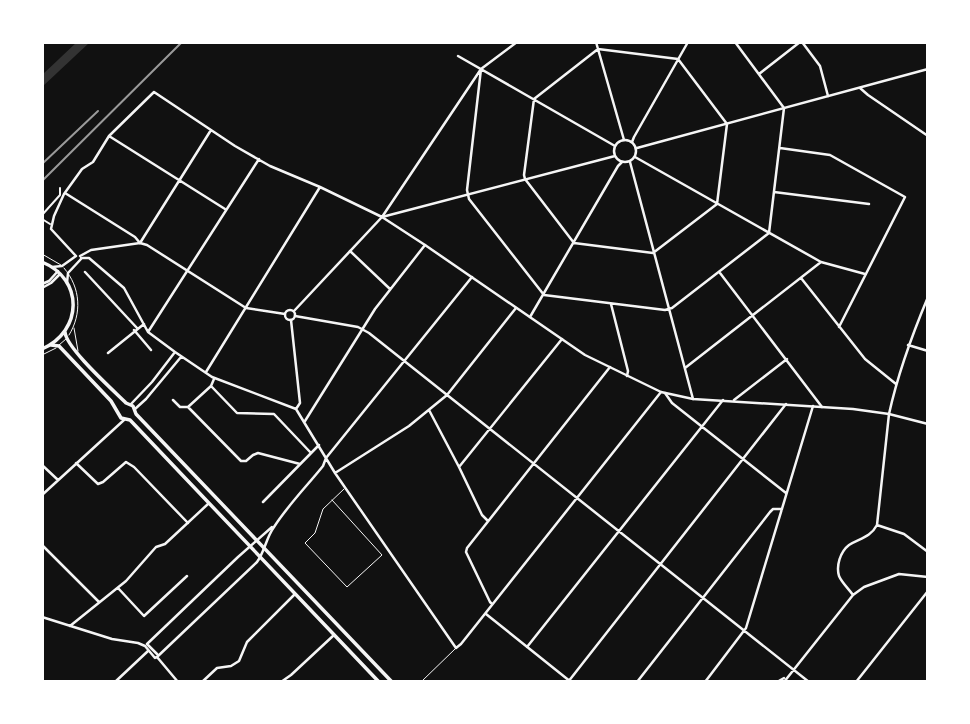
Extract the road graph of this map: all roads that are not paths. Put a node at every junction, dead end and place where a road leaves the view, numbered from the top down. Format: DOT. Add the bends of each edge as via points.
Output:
graph roads {
  1 [pos="517,42"];
  2 [pos="596,42"];
  3 [pos="688,42"];
  4 [pos="735,42"];
  5 [pos="801,42"];
  6 [pos="598,49"];
  7 [pos="458,56"];
  8 [pos="678,59"];
  9 [pos="481,69"];
  10 [pos="928,69"];
  11 [pos="759,74"];
  12 [pos="860,88"];
  13 [pos="828,96"];
  14 [pos="534,99"];
  15 [pos="784,108"];
  16 [pos="727,124"];
  17 [pos="211,130"];
  18 [pos="109,136"];
  19 [pos="928,136"];
  20 [pos="624,140"];
  21 [pos="632,142"];
  22 [pos="615,146"];
  23 [pos="637,148"];
  24 [pos="780,148"];
  25 [pos="615,156"];
  26 [pos="635,157"];
  27 [pos="259,159"];
  28 [pos="622,162"];
  29 [pos="629,162"];
  30 [pos="525,179"];
  31 [pos="180,180"];
  32 [pos="320,187"];
  33 [pos="60,188"];
  34 [pos="774,192"];
  35 [pos="62,194"];
  36 [pos="468,195"];
  37 [pos="718,204"];
  38 [pos="869,204"];
  39 [pos="226,210"];
  40 [pos="42,217"];
  41 [pos="382,217"];
  42 [pos="50,224"];
  43 [pos="769,233"];
  44 [pos="140,243"];
  45 [pos="573,243"];
  46 [pos="425,245"];
  47 [pos="350,251"];
  48 [pos="653,253"];
  49 [pos="42,254"];
  50 [pos="79,256"];
  51 [pos="42,262"];
  52 [pos="821,262"];
  53 [pos="62,266"];
  54 [pos="52,267"];
  55 [pos="188,271"];
  56 [pos="59,272"];
  57 [pos="85,272"];
  58 [pos="720,272"];
  59 [pos="68,273"];
  60 [pos="865,274"];
  61 [pos="471,277"];
  62 [pos="801,278"];
  63 [pos="67,282"];
  64 [pos="42,286"];
  65 [pos="390,289"];
  66 [pos="544,295"];
  67 [pos="928,297"];
  68 [pos="611,303"];
  69 [pos="246,307"];
  70 [pos="516,308"];
  71 [pos="669,310"];
  72 [pos="294,311"];
  73 [pos="285,314"];
  74 [pos="295,316"];
  75 [pos="753,316"];
  76 [pos="530,317"];
  77 [pos="291,320"];
  78 [pos="144,324"];
  79 [pos="74,326"];
  80 [pos="839,327"];
  81 [pos="135,329"];
  82 [pos="363,329"];
  83 [pos="148,331"];
  84 [pos="65,332"];
  85 [pos="562,339"];
  86 [pos="65,340"];
  87 [pos="51,345"];
  88 [pos="908,345"];
  89 [pos="59,346"];
  90 [pos="42,349"];
  91 [pos="151,350"];
  92 [pos="928,351"];
  93 [pos="175,352"];
  94 [pos="78,353"];
  95 [pos="108,353"];
  96 [pos="42,355"];
  97 [pos="181,356"];
  98 [pos="787,359"];
  99 [pos="404,361"];
  100 [pos="610,367"];
  101 [pos="685,368"];
  102 [pos="205,372"];
  103 [pos="627,376"];
  104 [pos="214,378"];
  105 [pos="896,384"];
  106 [pos="211,386"];
  107 [pos="663,393"];
  108 [pos="447,395"];
  109 [pos="693,399"];
  110 [pos="173,400"];
  111 [pos="723,400"];
  112 [pos="734,400"];
  113 [pos="128,403"];
  114 [pos="786,404"];
  115 [pos="813,406"];
  116 [pos="188,407"];
  117 [pos="822,407"];
  118 [pos="296,409"];
  119 [pos="429,410"];
  120 [pos="118,411"];
  121 [pos="135,411"];
  122 [pos="889,414"];
  123 [pos="127,420"];
  124 [pos="305,421"];
  125 [pos="928,425"];
  126 [pos="702,427"];
  127 [pos="491,430"];
  128 [pos="319,445"];
  129 [pos="311,453"];
  130 [pos="326,458"];
  131 [pos="744,460"];
  132 [pos="76,463"];
  133 [pos="42,464"];
  134 [pos="300,464"];
  135 [pos="534,464"];
  136 [pos="459,467"];
  137 [pos="335,472"];
  138 [pos="58,480"];
  139 [pos="346,488"];
  140 [pos="787,494"];
  141 [pos="42,495"];
  142 [pos="577,498"];
  143 [pos="332,500"];
  144 [pos="262,502"];
  145 [pos="208,503"];
  146 [pos="782,509"];
  147 [pos="488,521"];
  148 [pos="188,523"];
  149 [pos="276,523"];
  150 [pos="877,525"];
  151 [pos="619,531"];
  152 [pos="257,541"];
  153 [pos="42,545"];
  154 [pos="250,547"];
  155 [pos="265,550"];
  156 [pos="928,552"];
  157 [pos="260,558"];
  158 [pos="660,565"];
  159 [pos="187,576"];
  160 [pos="928,577"];
  161 [pos="118,588"];
  162 [pos="928,591"];
  163 [pos="295,594"];
  164 [pos="853,595"];
  165 [pos="703,598"];
  166 [pos="99,602"];
  167 [pos="492,604"];
  168 [pos="485,614"];
  169 [pos="42,617"];
  170 [pos="70,626"];
  171 [pos="744,631"];
  172 [pos="334,635"];
  173 [pos="146,645"];
  174 [pos="527,647"];
  175 [pos="456,648"];
  176 [pos="148,651"];
  177 [pos="157,657"];
  178 [pos="794,670"];
  179 [pos="787,677"];
  180 [pos="115,682"];
  181 [pos="177,682"];
  182 [pos="202,682"];
  183 [pos="281,682"];
  184 [pos="379,682"];
  185 [pos="392,682"];
  186 [pos="422,682"];
  187 [pos="569,682"];
  188 [pos="637,682"];
  189 [pos="705,682"];
  190 [pos="777,682"];
  191 [pos="783,682"];
  192 [pos="809,682"];
  193 [pos="856,682"];
  1 -- 9 [label="street"];
  2 -- 6 [label="street"];
  3 -- 8 [label="street"];
  4 -- 11 [label="street"];
  5 -- 11 [label="street"];
  5 -- 13 [label="street" via="820,66"];
  6 -- 8 [label="street"];
  6 -- 14 [label="street"];
  6 -- 20 [label="street"];
  7 -- 9 [label="street"];
  8 -- 16 [label="street"];
  8 -- 21 [label="street"];
  9 -- 14 [label="street"];
  9 -- 36 [label="street"];
  9 -- 41 [label="street"];
  10 -- 12 [label="street"];
  11 -- 15 [label="street"];
  12 -- 13 [label="street"];
  12 -- 19 [label="street"];
  13 -- 15 [label="street"];
  14 -- 22 [label="street"];
  14 -- 30 [label="street"];
  15 -- 16 [label="street"];
  15 -- 24 [label="street"];
  16 -- 23 [label="street"];
  16 -- 37 [label="street"];
  17 -- 18 [label="street" via="154,92"];
  17 -- 27 [label="street"];
  17 -- 31 [label="street"];
  18 -- 31 [label="street"];
  18 -- 35 [label="street" via="95,160"];
  20 -- 21 [label="street"];
  20 -- 22 [label="street"];
  21 -- 23 [label="street"];
  22 -- 25 [label="street"];
  23 -- 26 [label="street"];
  24 -- 34 [label="street"];
  24 -- 60 [label="street" via="830,155 905,197"];
  25 -- 28 [label="street"];
  25 -- 30 [label="street"];
  26 -- 29 [label="street"];
  26 -- 37 [label="street"];
  27 -- 32 [label="street"];
  27 -- 39 [label="street"];
  28 -- 29 [label="street"];
  28 -- 45 [label="street"];
  29 -- 48 [label="street"];
  30 -- 36 [label="street"];
  30 -- 45 [label="street"];
  31 -- 39 [label="street"];
  31 -- 44 [label="street"];
  32 -- 41 [label="street"];
  32 -- 69 [label="street"];
  33 -- 35 [label="street"];
  34 -- 38 [label="street"];
  34 -- 43 [label="street"];
  35 -- 40 [label="street"];
  35 -- 44 [label="street"];
  35 -- 50 [label="street" via="51,229"];
  36 -- 41 [label="street"];
  36 -- 66 [label="street"];
  37 -- 43 [label="street"];
  37 -- 48 [label="street"];
  39 -- 55 [label="street"];
  40 -- 42 [label="street"];
  41 -- 46 [label="street"];
  41 -- 47 [label="street"];
  43 -- 52 [label="street"];
  43 -- 58 [label="street"];
  44 -- 50 [label="street"];
  44 -- 55 [label="street"];
  45 -- 48 [label="street"];
  45 -- 66 [label="street"];
  46 -- 61 [label="street"];
  46 -- 65 [label="street"];
  47 -- 65 [label="street"];
  47 -- 72 [label="street"];
  48 -- 71 [label="street"];
  49 -- 53 [label="lane"];
  50 -- 53 [label="street"];
  50 -- 59 [label="street"];
  50 -- 78 [label="street" via="89,258 124,288"];
  51 -- 54 [label="main road"];
  52 -- 60 [label="street"];
  52 -- 62 [label="street"];
  53 -- 54 [label="street"];
  53 -- 59 [label="lane"];
  54 -- 56 [label="main road"];
  55 -- 69 [label="street"];
  55 -- 83 [label="street"];
  56 -- 63 [label="main road"];
  56 -- 64 [label="street"];
  57 -- 81 [label="street"];
  58 -- 71 [label="street"];
  58 -- 75 [label="street"];
  59 -- 63 [label="street"];
  59 -- 79 [label="lane" via="78,299"];
  60 -- 80 [label="street"];
  61 -- 70 [label="street"];
  61 -- 99 [label="street"];
  62 -- 75 [label="street"];
  62 -- 80 [label="street"];
  63 -- 84 [label="main road" via="73,312"];
  65 -- 82 [label="street"];
  66 -- 68 [label="street"];
  66 -- 76 [label="street"];
  67 -- 88 [label="street"];
  68 -- 71 [label="street"];
  68 -- 103 [label="street"];
  69 -- 73 [label="street"];
  69 -- 102 [label="street"];
  70 -- 76 [label="street"];
  70 -- 108 [label="street"];
  71 -- 101 [label="street"];
  72 -- 73 [label="street"];
  72 -- 74 [label="street"];
  73 -- 77 [label="street"];
  74 -- 77 [label="street"];
  74 -- 82 [label="street"];
  75 -- 98 [label="street"];
  75 -- 101 [label="street"];
  76 -- 85 [label="street"];
  77 -- 118 [label="street" via="300,403"];
  78 -- 81 [label="street"];
  78 -- 83 [label="street"];
  79 -- 86 [label="lane"];
  79 -- 94 [label="lane"];
  80 -- 105 [label="street" via="865,359"];
  81 -- 91 [label="street"];
  81 -- 95 [label="street"];
  82 -- 99 [label="street"];
  82 -- 124 [label="street"];
  83 -- 93 [label="street"];
  84 -- 86 [label="main road"];
  84 -- 87 [label="main road"];
  85 -- 100 [label="street"];
  85 -- 127 [label="street"];
  86 -- 89 [label="lane"];
  86 -- 94 [label="main road"];
  87 -- 89 [label="main road"];
  87 -- 90 [label="main road"];
  88 -- 92 [label="street"];
  88 -- 105 [label="street"];
  89 -- 96 [label="lane"];
  89 -- 120 [label="main road"];
  93 -- 97 [label="street"];
  93 -- 113 [label="street"];
  94 -- 113 [label="main road"];
  97 -- 102 [label="street"];
  97 -- 121 [label="street"];
  98 -- 112 [label="street"];
  98 -- 117 [label="street"];
  99 -- 108 [label="street"];
  99 -- 130 [label="street"];
  100 -- 103 [label="street"];
  100 -- 135 [label="street"];
  101 -- 109 [label="street"];
  102 -- 104 [label="street"];
  103 -- 107 [label="street"];
  104 -- 106 [label="street"];
  104 -- 118 [label="street"];
  105 -- 122 [label="street"];
  106 -- 116 [label="street"];
  106 -- 129 [label="street" via="237,413 274,414"];
  107 -- 109 [label="street"];
  107 -- 126 [label="street"];
  107 -- 142 [label="street"];
  108 -- 119 [label="street"];
  108 -- 127 [label="street"];
  109 -- 111 [label="street"];
  110 -- 116 [label="street"];
  111 -- 112 [label="street"];
  111 -- 126 [label="street"];
  112 -- 114 [label="street"];
  113 -- 120 [label="main road"];
  113 -- 121 [label="main road"];
  114 -- 115 [label="street"];
  114 -- 131 [label="street"];
  115 -- 117 [label="street"];
  115 -- 140 [label="street"];
  116 -- 134 [label="street" via="241,461 258,453"];
  117 -- 122 [label="street"];
  118 -- 124 [label="street"];
  119 -- 136 [label="street"];
  119 -- 137 [label="street"];
  120 -- 123 [label="main road"];
  121 -- 123 [label="main road"];
  121 -- 152 [label="main road"];
  122 -- 125 [label="street"];
  122 -- 150 [label="street"];
  123 -- 132 [label="street"];
  123 -- 145 [label="main road"];
  124 -- 128 [label="street"];
  126 -- 131 [label="street"];
  126 -- 151 [label="street"];
  127 -- 135 [label="street"];
  127 -- 136 [label="street"];
  128 -- 129 [label="street"];
  128 -- 130 [label="street"];
  129 -- 134 [label="street"];
  130 -- 137 [label="street"];
  130 -- 149 [label="street"];
  131 -- 140 [label="street"];
  131 -- 158 [label="street"];
  132 -- 138 [label="street"];
  132 -- 148 [label="street" via="98,484 126,462"];
  133 -- 138 [label="street"];
  134 -- 144 [label="street"];
  135 -- 142 [label="street"];
  135 -- 147 [label="street"];
  136 -- 147 [label="street"];
  137 -- 139 [label="street"];
  138 -- 141 [label="street"];
  139 -- 143 [label="lane"];
  139 -- 175 [label="street"];
  140 -- 146 [label="street"];
  142 -- 151 [label="street"];
  142 -- 167 [label="street"];
  143 -- 143 [label="lane" via="305,544 347,587 382,555"];
  145 -- 148 [label="street"];
  145 -- 154 [label="main road"];
  146 -- 165 [label="street" via="769,512"];
  146 -- 171 [label="street"];
  147 -- 167 [label="street" via="466,552"];
  148 -- 161 [label="street" via="156,547"];
  149 -- 152 [label="street"];
  149 -- 155 [label="street"];
  150 -- 156 [label="street" via="904,534"];
  150 -- 164 [label="street" via="867,537 848,546 840,558 839,575"];
  151 -- 158 [label="street"];
  151 -- 174 [label="street"];
  152 -- 154 [label="street"];
  152 -- 155 [label="main road"];
  153 -- 166 [label="street"];
  154 -- 157 [label="main road"];
  154 -- 173 [label="street"];
  155 -- 157 [label="street"];
  155 -- 185 [label="main road"];
  157 -- 163 [label="main road"];
  157 -- 177 [label="street"];
  158 -- 165 [label="street"];
  158 -- 187 [label="street"];
  159 -- 161 [label="street" via="144,616"];
  160 -- 164 [label="street" via="899,574"];
  161 -- 166 [label="street"];
  162 -- 193 [label="street"];
  163 -- 172 [label="main road"];
  163 -- 182 [label="street" via="247,642 239,661 217,668"];
  164 -- 178 [label="street"];
  165 -- 171 [label="street"];
  165 -- 188 [label="street"];
  166 -- 170 [label="street"];
  167 -- 168 [label="street"];
  168 -- 174 [label="street"];
  168 -- 175 [label="street"];
  169 -- 170 [label="street"];
  170 -- 173 [label="street"];
  171 -- 178 [label="street"];
  171 -- 189 [label="street"];
  172 -- 183 [label="street"];
  172 -- 184 [label="main road"];
  173 -- 176 [label="street"];
  173 -- 177 [label="street"];
  174 -- 187 [label="street"];
  175 -- 186 [label="lane"];
  176 -- 177 [label="street"];
  176 -- 180 [label="street"];
  177 -- 181 [label="street"];
  178 -- 179 [label="street"];
  178 -- 192 [label="street"];
  179 -- 190 [label="street"];
  179 -- 191 [label="street"];
}
